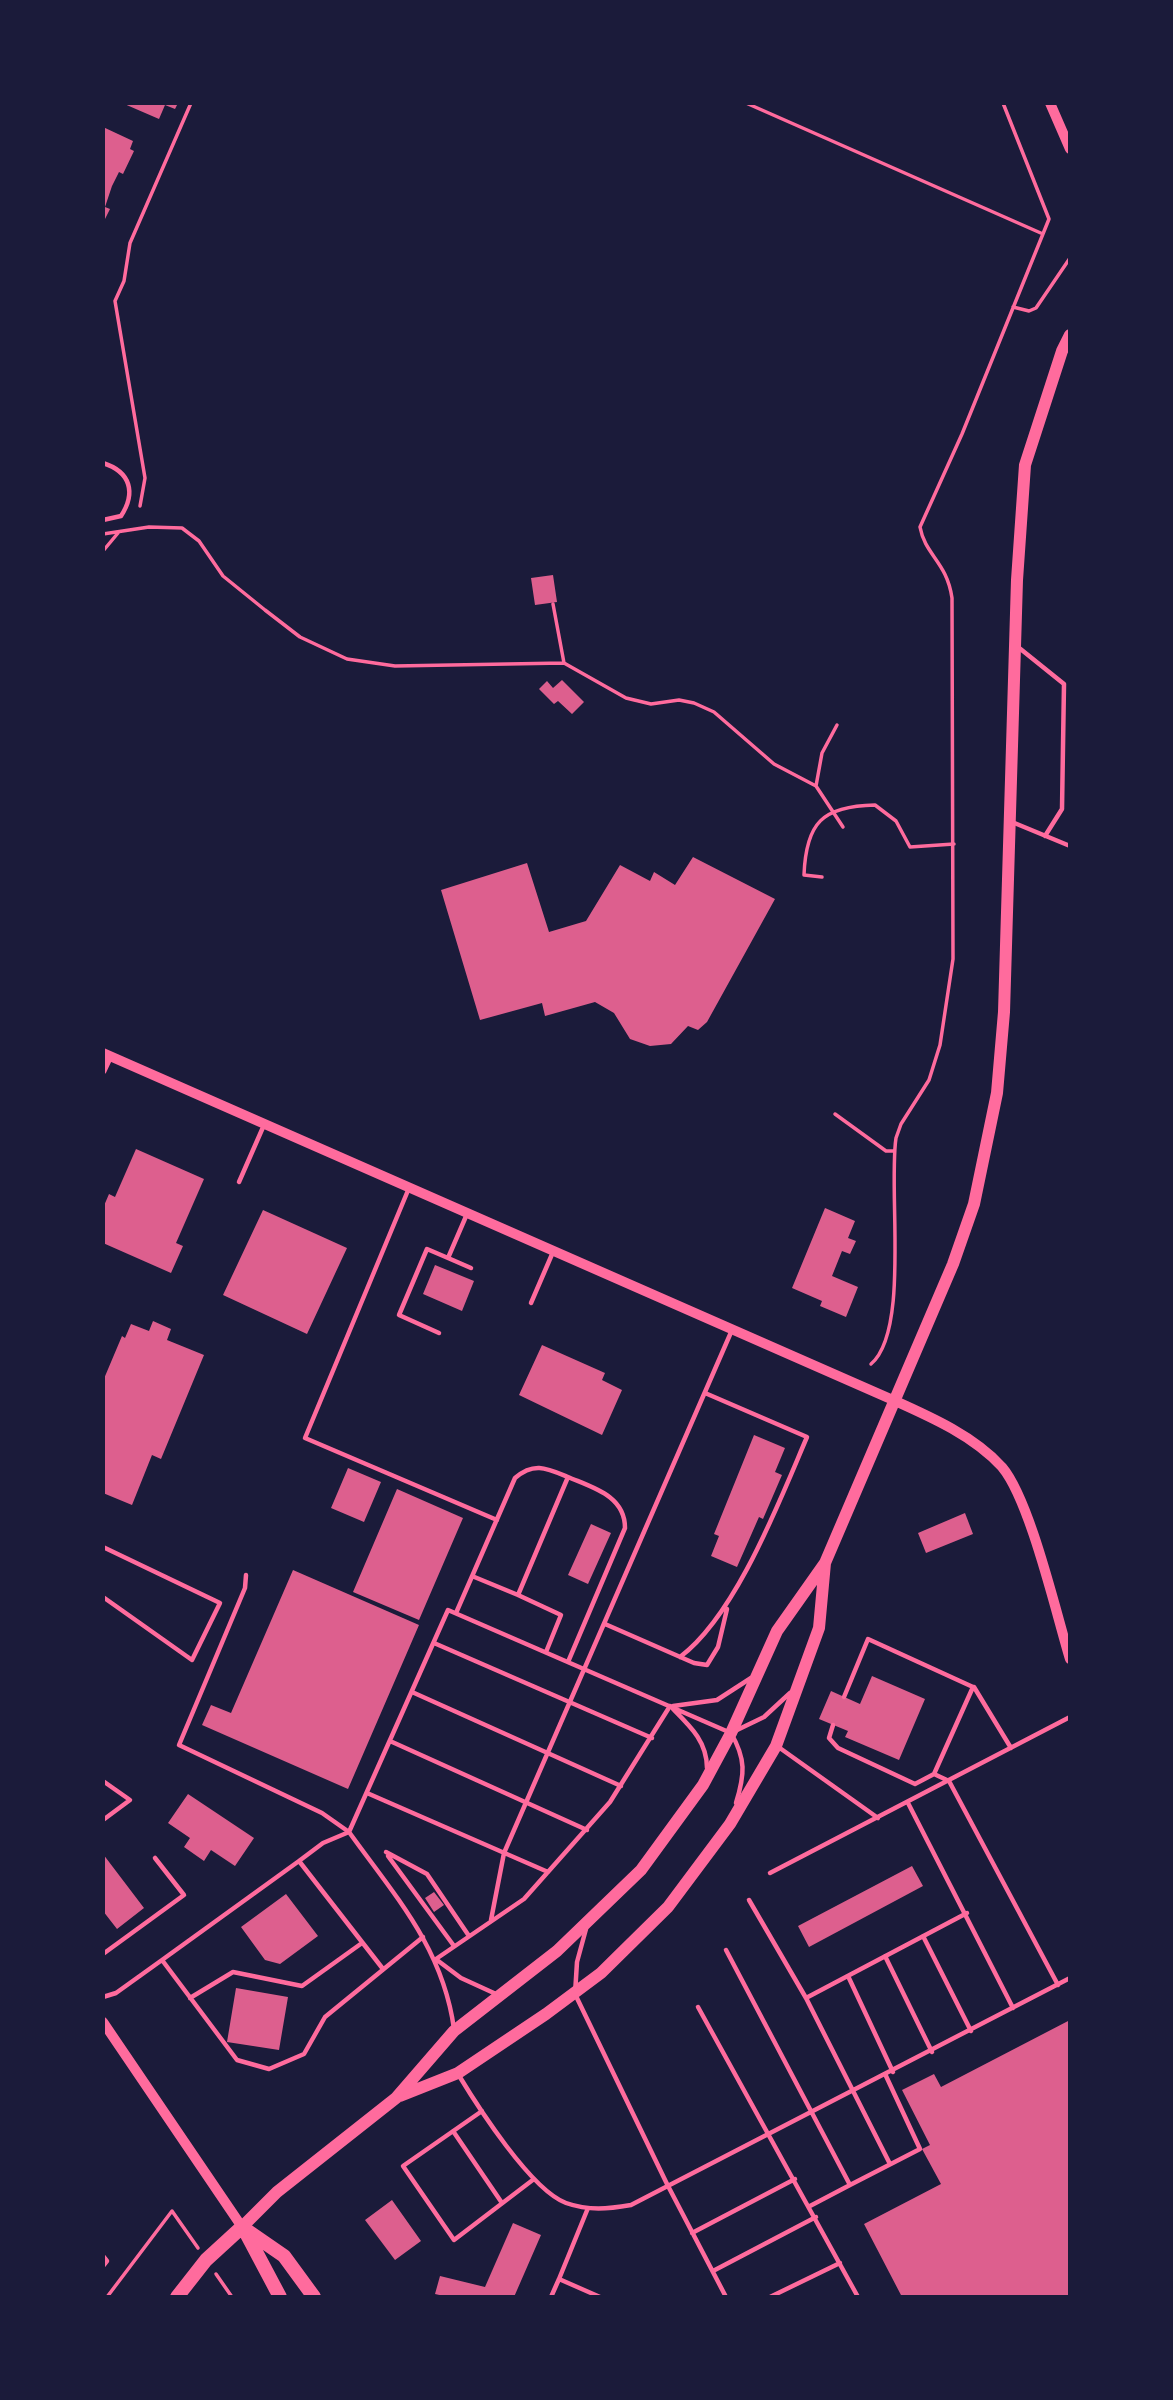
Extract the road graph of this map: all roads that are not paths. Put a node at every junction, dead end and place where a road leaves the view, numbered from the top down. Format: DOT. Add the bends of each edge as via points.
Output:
graph roads {
  1 [pos="1050,103"];
  2 [pos="1070,149"];
  3 [pos="1070,335"];
  4 [pos="103,463"];
  5 [pos="103,520"];
  6 [pos="1015,645"];
  7 [pos="1010,821"];
  8 [pos="1045,836"];
  9 [pos="1070,846"];
  10 [pos="107,1054"];
  11 [pos="103,1071"];
  12 [pos="264,1123"];
  13 [pos="239,1182"];
  14 [pos="409,1187"];
  15 [pos="468,1213"];
  16 [pos="554,1251"];
  17 [pos="448,1258"];
  18 [pos="471,1268"];
  19 [pos="531,1303"];
  20 [pos="733,1329"];
  21 [pos="439,1333"];
  22 [pos="705,1393"];
  23 [pos="893,1400"];
  24 [pos="568,1477"];
  25 [pos="497,1520"];
  26 [pos="103,1547"];
  27 [pos="825,1563"];
  28 [pos="246,1576"];
  29 [pos="472,1576"];
  30 [pos="518,1595"];
  31 [pos="103,1597"];
  32 [pos="729,1600"];
  33 [pos="456,1613"];
  34 [pos="605,1624"];
  35 [pos="434,1643"];
  36 [pos="546,1653"];
  37 [pos="680,1657"];
  38 [pos="1070,1659"];
  39 [pos="568,1662"];
  40 [pos="585,1669"];
  41 [pos="758,1673"];
  42 [pos="801,1679"];
  43 [pos="973,1687"];
  44 [pos="412,1692"];
  45 [pos="844,1697"];
  46 [pos="572,1703"];
  47 [pos="670,1706"];
  48 [pos="1070,1717"];
  49 [pos="833,1725"];
  50 [pos="731,1733"];
  51 [pos="652,1738"];
  52 [pos="390,1741"];
  53 [pos="776,1746"];
  54 [pos="1011,1748"];
  55 [pos="550,1754"];
  56 [pos="934,1774"];
  57 [pos="103,1781"];
  58 [pos="949,1781"];
  59 [pos="703,1785"];
  60 [pos="621,1786"];
  61 [pos="366,1793"];
  62 [pos="527,1803"];
  63 [pos="908,1803"];
  64 [pos="878,1818"];
  65 [pos="103,1820"];
  66 [pos="730,1824"];
  67 [pos="587,1830"];
  68 [pos="349,1832"];
  69 [pos="504,1853"];
  70 [pos="155,1858"];
  71 [pos="299,1861"];
  72 [pos="548,1872"];
  73 [pos="770,1873"];
  74 [pos="749,1900"];
  75 [pos="967,1913"];
  76 [pos="491,1920"];
  77 [pos="586,1925"];
  78 [pos="469,1936"];
  79 [pos="923,1936"];
  80 [pos="423,1937"];
  81 [pos="362,1942"];
  82 [pos="454,1946"];
  83 [pos="726,1950"];
  84 [pos="104,1951"];
  85 [pos="885,1956"];
  86 [pos="436,1959"];
  87 [pos="162,1960"];
  88 [pos="383,1969"];
  89 [pos="848,1976"];
  90 [pos="1070,1978"];
  91 [pos="1058,1985"];
  92 [pos="575,1994"];
  93 [pos="500,1996"];
  94 [pos="103,1997"];
  95 [pos="806,1997"];
  96 [pos="190,1998"];
  97 [pos="698,2007"];
  98 [pos="1013,2008"];
  99 [pos="103,2022"];
  100 [pos="454,2031"];
  101 [pos="971,2031"];
  102 [pos="932,2052"];
  103 [pos="893,2072"];
  104 [pos="458,2073"];
  105 [pos="886,2076"];
  106 [pos="854,2091"];
  107 [pos="396,2098"];
  108 [pos="482,2111"];
  109 [pos="812,2112"];
  110 [pos="453,2131"];
  111 [pos="770,2133"];
  112 [pos="890,2164"];
  113 [pos="534,2179"];
  114 [pos="795,2179"];
  115 [pos="667,2184"];
  116 [pos="850,2185"];
  117 [pos="502,2203"];
  118 [pos="810,2206"];
  119 [pos="589,2208"];
  120 [pos="816,2217"];
  121 [pos="243,2227"];
  122 [pos="692,2233"];
  123 [pos="103,2256"];
  124 [pos="840,2263"];
  125 [pos="103,2266"];
  126 [pos="713,2271"];
  127 [pos="559,2279"];
  128 [pos="177,2297"];
  129 [pos="280,2297"];
  130 [pos="314,2297"];
  131 [pos="551,2297"];
  132 [pos="600,2297"];
  133 [pos="726,2297"];
  134 [pos="771,2297"];
  135 [pos="858,2297"];
  1 -- 2 [label="street"];
  3 -- 6 [label="main road" via="1025,465"];
  4 -- 5 [label="lane" via="118,468 130,482 130,502 121,516"];
  6 -- 7 [label="main road"];
  6 -- 8 [label="lane" via="1064,684 1062,809"];
  7 -- 8 [label="lane"];
  7 -- 23 [label="main road" via="997,1093 974,1204 953,1264"];
  8 -- 9 [label="lane"];
  10 -- 11 [label="street"];
  10 -- 12 [label="street"];
  12 -- 13 [label="lane"];
  12 -- 14 [label="street"];
  14 -- 15 [label="street"];
  14 -- 25 [label="lane" via="305,1438"];
  15 -- 16 [label="street"];
  15 -- 17 [label="lane"];
  16 -- 19 [label="lane"];
  16 -- 20 [label="street"];
  17 -- 18 [label="lane"];
  17 -- 21 [label="lane" via="428,1249 399,1315"];
  20 -- 22 [label="lane"];
  20 -- 23 [label="street"];
  22 -- 32 [label="lane" via="807,1437"];
  22 -- 34 [label="lane"];
  23 -- 27 [label="main road"];
  23 -- 38 [label="main road" via="934,1418 978,1446 1003,1469 1028,1522"];
  24 -- 25 [label="lane" via="539,1466 525,1470 515,1478"];
  24 -- 30 [label="lane"];
  24 -- 39 [label="lane" via="619,1503 625,1528"];
  25 -- 29 [label="lane"];
  26 -- 31 [label="lane" via="220,1603 192,1660"];
  27 -- 41 [label="main road" via="777,1631"];
  27 -- 42 [label="main road" via="819,1628"];
  28 -- 68 [label="lane" via="179,1745 322,1813"];
  29 -- 30 [label="lane"];
  29 -- 33 [label="lane"];
  30 -- 36 [label="lane" via="561,1615"];
  32 -- 37 [label="lane" via="700,1641"];
  32 -- 37 [label="lane" via="718,1647 707,1665"];
  33 -- 35 [label="lane" via="448,1610"];
  33 -- 36 [label="lane"];
  34 -- 37 [label="lane"];
  34 -- 40 [label="lane"];
  35 -- 44 [label="lane"];
  35 -- 46 [label="lane"];
  36 -- 39 [label="lane"];
  39 -- 40 [label="lane"];
  40 -- 46 [label="lane"];
  40 -- 47 [label="lane"];
  41 -- 47 [label="lane" via="717,1700"];
  41 -- 50 [label="main road"];
  42 -- 50 [label="lane" via="764,1717"];
  42 -- 53 [label="main road"];
  43 -- 45 [label="lane" via="868,1639"];
  43 -- 54 [label="lane"];
  43 -- 56 [label="lane"];
  44 -- 52 [label="lane"];
  44 -- 55 [label="lane"];
  46 -- 51 [label="lane"];
  46 -- 55 [label="lane"];
  47 -- 50 [label="lane"];
  47 -- 51 [label="lane"];
  47 -- 59 [label="lane" via="697,1732 707,1756"];
  48 -- 54 [label="lane"];
  49 -- 56 [label="lane" via="829,1738 838,1748 915,1784"];
  50 -- 59 [label="main road"];
  50 -- 66 [label="lane" via="744,1766"];
  51 -- 60 [label="lane"];
  52 -- 61 [label="lane"];
  52 -- 62 [label="lane"];
  53 -- 64 [label="lane"];
  53 -- 66 [label="main road"];
  54 -- 58 [label="lane"];
  55 -- 60 [label="lane"];
  55 -- 62 [label="lane"];
  56 -- 58 [label="lane"];
  57 -- 65 [label="lane" via="130,1800"];
  58 -- 63 [label="lane"];
  58 -- 91 [label="lane"];
  59 -- 77 [label="main road" via="641,1870"];
  60 -- 67 [label="lane"];
  61 -- 68 [label="lane"];
  61 -- 69 [label="lane"];
  62 -- 67 [label="lane"];
  62 -- 69 [label="lane"];
  63 -- 64 [label="lane"];
  63 -- 75 [label="lane"];
  64 -- 73 [label="lane"];
  66 -- 92 [label="main road" via="668,1907"];
  67 -- 72 [label="lane"];
  68 -- 71 [label="lane" via="323,1843"];
  68 -- 80 [label="lane"];
  69 -- 72 [label="lane"];
  69 -- 76 [label="lane"];
  70 -- 84 [label="lane" via="184,1895"];
  71 -- 81 [label="lane"];
  71 -- 87 [label="lane"];
  72 -- 76 [label="lane" via="524,1899"];
  74 -- 95 [label="lane"];
  75 -- 79 [label="lane"];
  75 -- 98 [label="lane"];
  76 -- 78 [label="lane"];
  77 -- 92 [label="lane"];
  77 -- 93 [label="main road"];
  78 -- 82 [label="lane"];
  78 -- 82 [label="lane" via="427,1874 386,1853"];
  79 -- 85 [label="lane"];
  79 -- 101 [label="lane"];
  80 -- 86 [label="lane"];
  80 -- 88 [label="lane"];
  81 -- 88 [label="lane"];
  81 -- 96 [label="lane" via="302,1986 233,1972"];
  82 -- 86 [label="lane"];
  83 -- 109 [label="lane"];
  85 -- 89 [label="lane"];
  85 -- 102 [label="lane"];
  86 -- 93 [label="lane" via="461,1978"];
  86 -- 100 [label="lane"];
  87 -- 94 [label="lane" via="116,1993"];
  87 -- 96 [label="lane"];
  88 -- 96 [label="lane" via="325,2017 304,2054 269,2069 237,2060"];
  89 -- 95 [label="lane"];
  89 -- 103 [label="lane"];
  90 -- 91 [label="lane"];
  91 -- 98 [label="lane"];
  92 -- 104 [label="main road"];
  92 -- 115 [label="lane"];
  93 -- 100 [label="main road"];
  95 -- 106 [label="lane"];
  97 -- 111 [label="lane"];
  98 -- 101 [label="lane"];
  99 -- 121 [label="main road"];
  100 -- 107 [label="main road"];
  101 -- 102 [label="lane"];
  102 -- 103 [label="lane"];
  103 -- 105 [label="lane"];
  104 -- 107 [label="main road"];
  104 -- 108 [label="lane"];
  105 -- 106 [label="lane"];
  105 -- 112 [label="lane" via="920,2149"];
  106 -- 109 [label="lane"];
  106 -- 112 [label="lane"];
  107 -- 121 [label="main road" via="277,2192"];
  108 -- 110 [label="lane"];
  108 -- 113 [label="lane"];
  109 -- 111 [label="lane"];
  109 -- 116 [label="lane"];
  110 -- 117 [label="lane"];
  110 -- 117 [label="lane" via="403,2166 454,2240"];
  111 -- 114 [label="lane"];
  111 -- 115 [label="lane"];
  112 -- 116 [label="lane"];
  113 -- 117 [label="lane"];
  113 -- 119 [label="lane" via="565,2202"];
  114 -- 118 [label="lane"];
  114 -- 122 [label="lane"];
  115 -- 119 [label="lane" via="631,2205"];
  115 -- 122 [label="lane"];
  116 -- 118 [label="lane"];
  118 -- 120 [label="lane"];
  119 -- 127 [label="lane"];
  120 -- 124 [label="lane"];
  120 -- 126 [label="lane"];
  121 -- 128 [label="highway" via="206,2260"];
  121 -- 129 [label="highway"];
  121 -- 130 [label="highway" via="284,2256"];
  122 -- 126 [label="lane"];
  123 -- 125 [label="lane" via="107,2261"];
  124 -- 134 [label="lane"];
  124 -- 135 [label="lane"];
  126 -- 133 [label="lane"];
  127 -- 131 [label="lane"];
  127 -- 132 [label="lane"];
}
